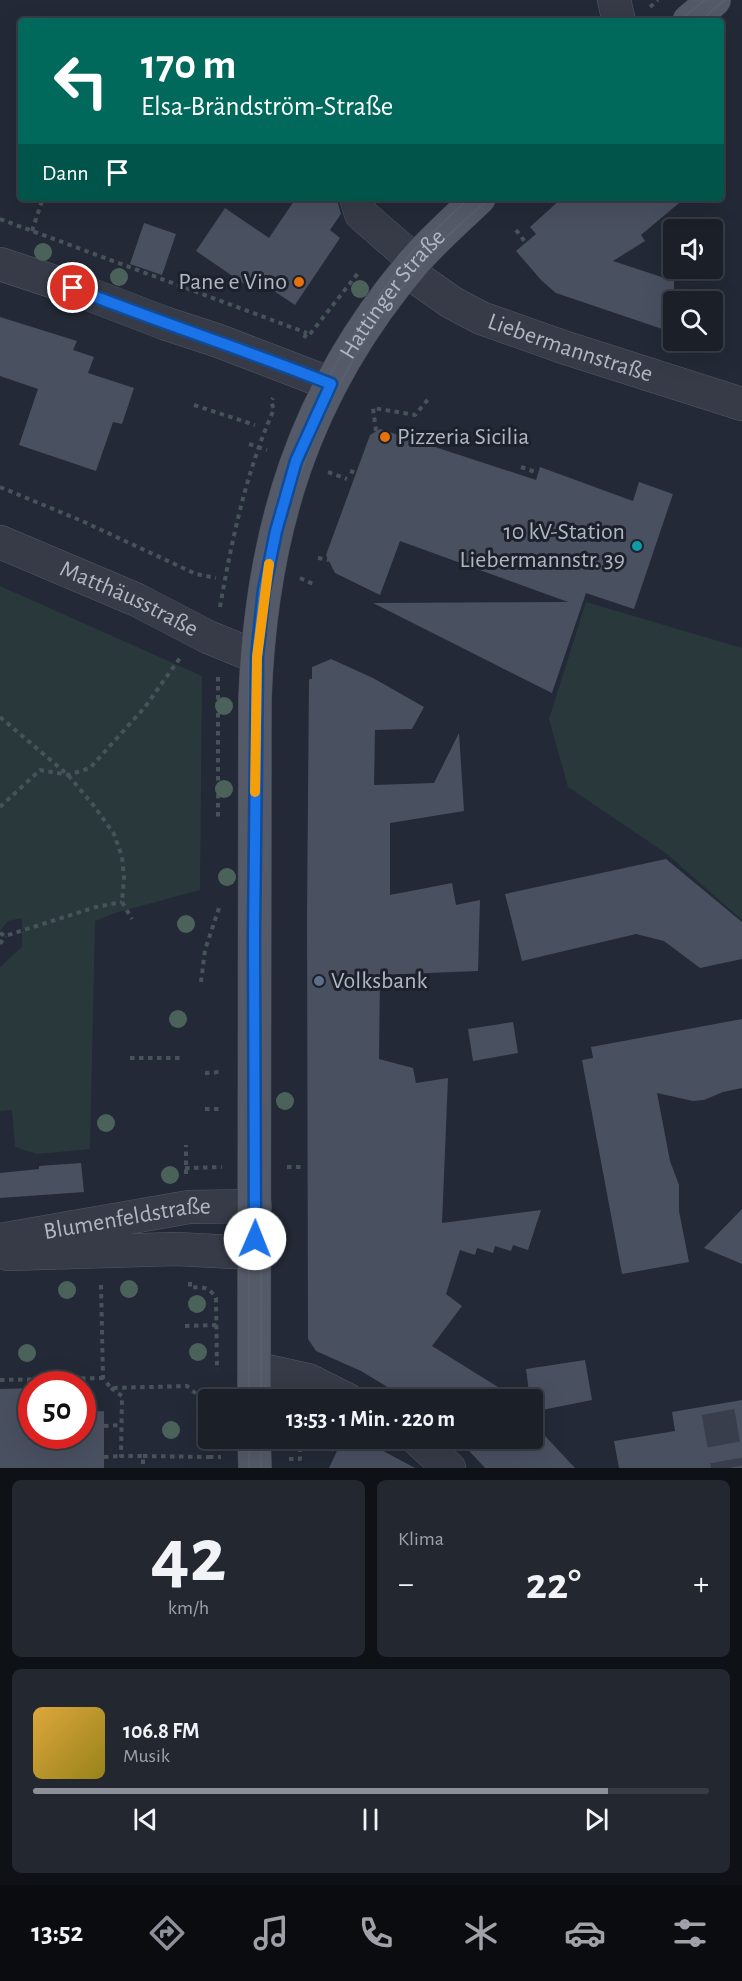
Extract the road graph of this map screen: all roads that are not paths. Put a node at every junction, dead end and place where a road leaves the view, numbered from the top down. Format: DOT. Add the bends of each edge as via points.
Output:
graph roads {
  1 [pos="614,0"];
  2 [pos="714,0"];
  3 [pos="618,18"];
  4 [pos="693,18"];
  5 [pos="357,201"];
  6 [pos="476,201"];
  7 [pos="0,264"];
  8 [pos="411,266"];
  9 [pos="331,384"];
  10 [pos="742,404"];
  11 [pos="0,542"];
  12 [pos="257,657"];
  13 [pos="255,1206"];
  14 [pos="0,1240"];
  15 [pos="0,1253"];
  16 [pos="254,1253"];
  17 [pos="254,1384"];
  18 [pos="326,1389"];
  19 [pos="260,1449"];
  20 [pos="428,1449"];
  21 [pos="268,1463"];
  22 [pos="449,1468"];
  1 -- 3 [label="street"];
  2 -- 4 [label="main road"];
  5 -- 8 [label="street, Liebermannstraße" via="361,214"];
  6 -- 8 [label="main road, Hattinger Straße"];
  7 -- 9 [label="street"];
  8 -- 9 [label="main road, Hattinger Straße" via="358,336"];
  8 -- 10 [label="street, Liebermannstraße" via="451,302 481,318"];
  9 -- 12 [label="main road, Hattinger Straße" via="296,461 276,531 264,590"];
  11 -- 12 [label="street, Matthäusstraße" via="137,600"];
  12 -- 13 [label="main road, Hattinger Straße"];
  13 -- 14 [label="street, Blumenfeldstraße" via="189,1207"];
  13 -- 16 [label="main road, Hattinger Straße"];
  15 -- 16 [label="street, Blumenfeldstraße"];
  16 -- 17 [label="main road, Hattinger Straße"];
  17 -- 18 [label="street" via="308,1380"];
  19 -- 21 [label="main road"];
  20 -- 22 [label="street"];
}
